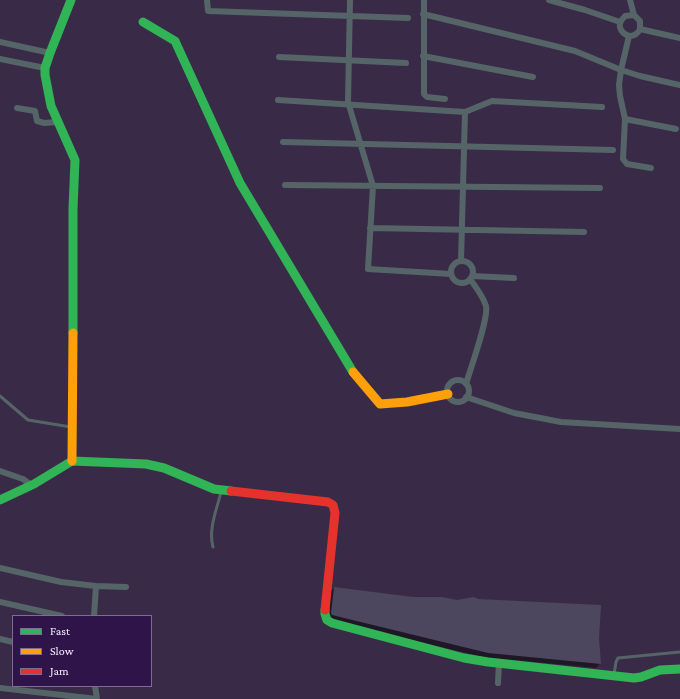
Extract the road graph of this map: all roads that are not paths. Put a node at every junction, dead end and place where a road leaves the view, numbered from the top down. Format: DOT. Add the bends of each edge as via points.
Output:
graph roads {
  1 [pos="71,0"];
  2 [pos="207,0"];
  3 [pos="350,0"];
  4 [pos="424,0"];
  5 [pos="548,0"];
  6 [pos="630,0"];
  7 [pos="423,14"];
  8 [pos="634,15"];
  9 [pos="349,17"];
  10 [pos="408,18"];
  11 [pos="143,22"];
  12 [pos="620,22"];
  13 [pos="640,29"];
  14 [pos="629,36"];
  15 [pos="680,38"];
  16 [pos="0,42"];
  17 [pos="50,52"];
  18 [pos="423,56"];
  19 [pos="279,57"];
  20 [pos="0,59"];
  21 [pos="349,60"];
  22 [pos="406,63"];
  23 [pos="45,68"];
  24 [pos="620,70"];
  25 [pos="534,77"];
  26 [pos="680,85"];
  27 [pos="445,99"];
  28 [pos="278,100"];
  29 [pos="349,104"];
  30 [pos="602,107"];
  31 [pos="17,108"];
  32 [pos="465,112"];
  33 [pos="625,119"];
  34 [pos="57,122"];
  35 [pos="676,129"];
  36 [pos="283,142"];
  37 [pos="361,145"];
  38 [pos="464,147"];
  39 [pos="613,150"];
  40 [pos="651,168"];
  41 [pos="285,185"];
  42 [pos="373,186"];
  43 [pos="463,187"];
  44 [pos="600,188"];
  45 [pos="370,228"];
  46 [pos="462,230"];
  47 [pos="584,232"];
  48 [pos="461,261"];
  49 [pos="451,274"];
  50 [pos="471,277"];
  51 [pos="514,278"];
  52 [pos="466,384"];
  53 [pos="448,394"];
  54 [pos="0,396"];
  55 [pos="466,397"];
  56 [pos="72,427"];
  57 [pos="680,429"];
  58 [pos="72,461"];
  59 [pos="0,470"];
  60 [pos="31,485"];
  61 [pos="221,490"];
  62 [pos="0,500"];
  63 [pos="213,547"];
  64 [pos="0,568"];
  65 [pos="96,586"];
  66 [pos="126,587"];
  67 [pos="0,602"];
  68 [pos="58,615"];
  69 [pos="94,615"];
  70 [pos="0,640"];
  71 [pos="12,642"];
  72 [pos="680,652"];
  73 [pos="499,663"];
  74 [pos="680,669"];
  75 [pos="614,676"];
  76 [pos="498,683"];
  77 [pos="95,687"];
  78 [pos="0,688"];
  1 -- 17 [label="street"];
  2 -- 9 [label="street" via="208,11"];
  3 -- 9 [label="street"];
  4 -- 7 [label="street"];
  5 -- 12 [label="street"];
  6 -- 8 [label="street"];
  7 -- 18 [label="street"];
  7 -- 24 [label="street" via="575,51"];
  8 -- 12 [label="street" via="626,16"];
  8 -- 13 [label="street" via="640,21"];
  9 -- 10 [label="street"];
  9 -- 21 [label="street"];
  11 -- 53 [label="street" via="175,41 240,183 356,377 380,404"];
  12 -- 14 [label="street" via="623,34"];
  13 -- 14 [label="street" via="636,34"];
  13 -- 15 [label="street"];
  14 -- 24 [label="street"];
  16 -- 17 [label="street"];
  17 -- 23 [label="street"];
  18 -- 25 [label="street"];
  18 -- 27 [label="street" via="424,94 427,97"];
  19 -- 21 [label="street"];
  20 -- 23 [label="street"];
  21 -- 22 [label="street"];
  21 -- 29 [label="street"];
  23 -- 34 [label="street" via="51,106"];
  24 -- 26 [label="street"];
  24 -- 33 [label="street" via="620,96"];
  28 -- 29 [label="street"];
  29 -- 32 [label="street"];
  29 -- 37 [label="street"];
  30 -- 32 [label="street" via="492,101"];
  31 -- 34 [label="street" via="35,112 37,121"];
  32 -- 38 [label="street"];
  33 -- 35 [label="street"];
  33 -- 40 [label="street" via="624,162"];
  34 -- 56 [label="street" via="75,160"];
  36 -- 37 [label="street"];
  37 -- 38 [label="street"];
  37 -- 42 [label="street"];
  38 -- 39 [label="street"];
  38 -- 43 [label="street"];
  41 -- 42 [label="street"];
  42 -- 43 [label="street"];
  42 -- 45 [label="street"];
  43 -- 44 [label="street"];
  43 -- 46 [label="street"];
  45 -- 46 [label="street"];
  45 -- 49 [label="street" via="368,269"];
  46 -- 47 [label="street"];
  46 -- 48 [label="street"];
  48 -- 49 [label="street" via="454,263"];
  48 -- 50 [label="street" via="465,261 473,269"];
  49 -- 50 [label="street" via="458,282 464,282"];
  50 -- 51 [label="street"];
  50 -- 52 [label="street" via="487,307 486,319"];
  52 -- 53 [label="street" via="460,381 453,382 448,387"];
  52 -- 55 [label="street"];
  53 -- 55 [label="street" via="454,402 461,402"];
  54 -- 56 [label="lane" via="28,420"];
  55 -- 57 [label="street" via="514,413 561,422"];
  56 -- 58 [label="street"];
  58 -- 60 [label="street"];
  58 -- 61 [label="street" via="150,465"];
  59 -- 60 [label="street"];
  60 -- 62 [label="street"];
  61 -- 63 [label="lane" via="212,528"];
  61 -- 73 [label="street" via="328,502 333,505 335,513 325,614 327,620 464,658"];
  64 -- 65 [label="street" via="61,582"];
  65 -- 66 [label="street"];
  65 -- 69 [label="street"];
  67 -- 68 [label="street"];
  70 -- 71 [label="street"];
  72 -- 75 [label="lane" via="618,658"];
  73 -- 75 [label="street"];
  73 -- 76 [label="street"];
  74 -- 75 [label="street" via="660,670 641,678"];
  77 -- 78 [label="street" via="97,699"];
}
